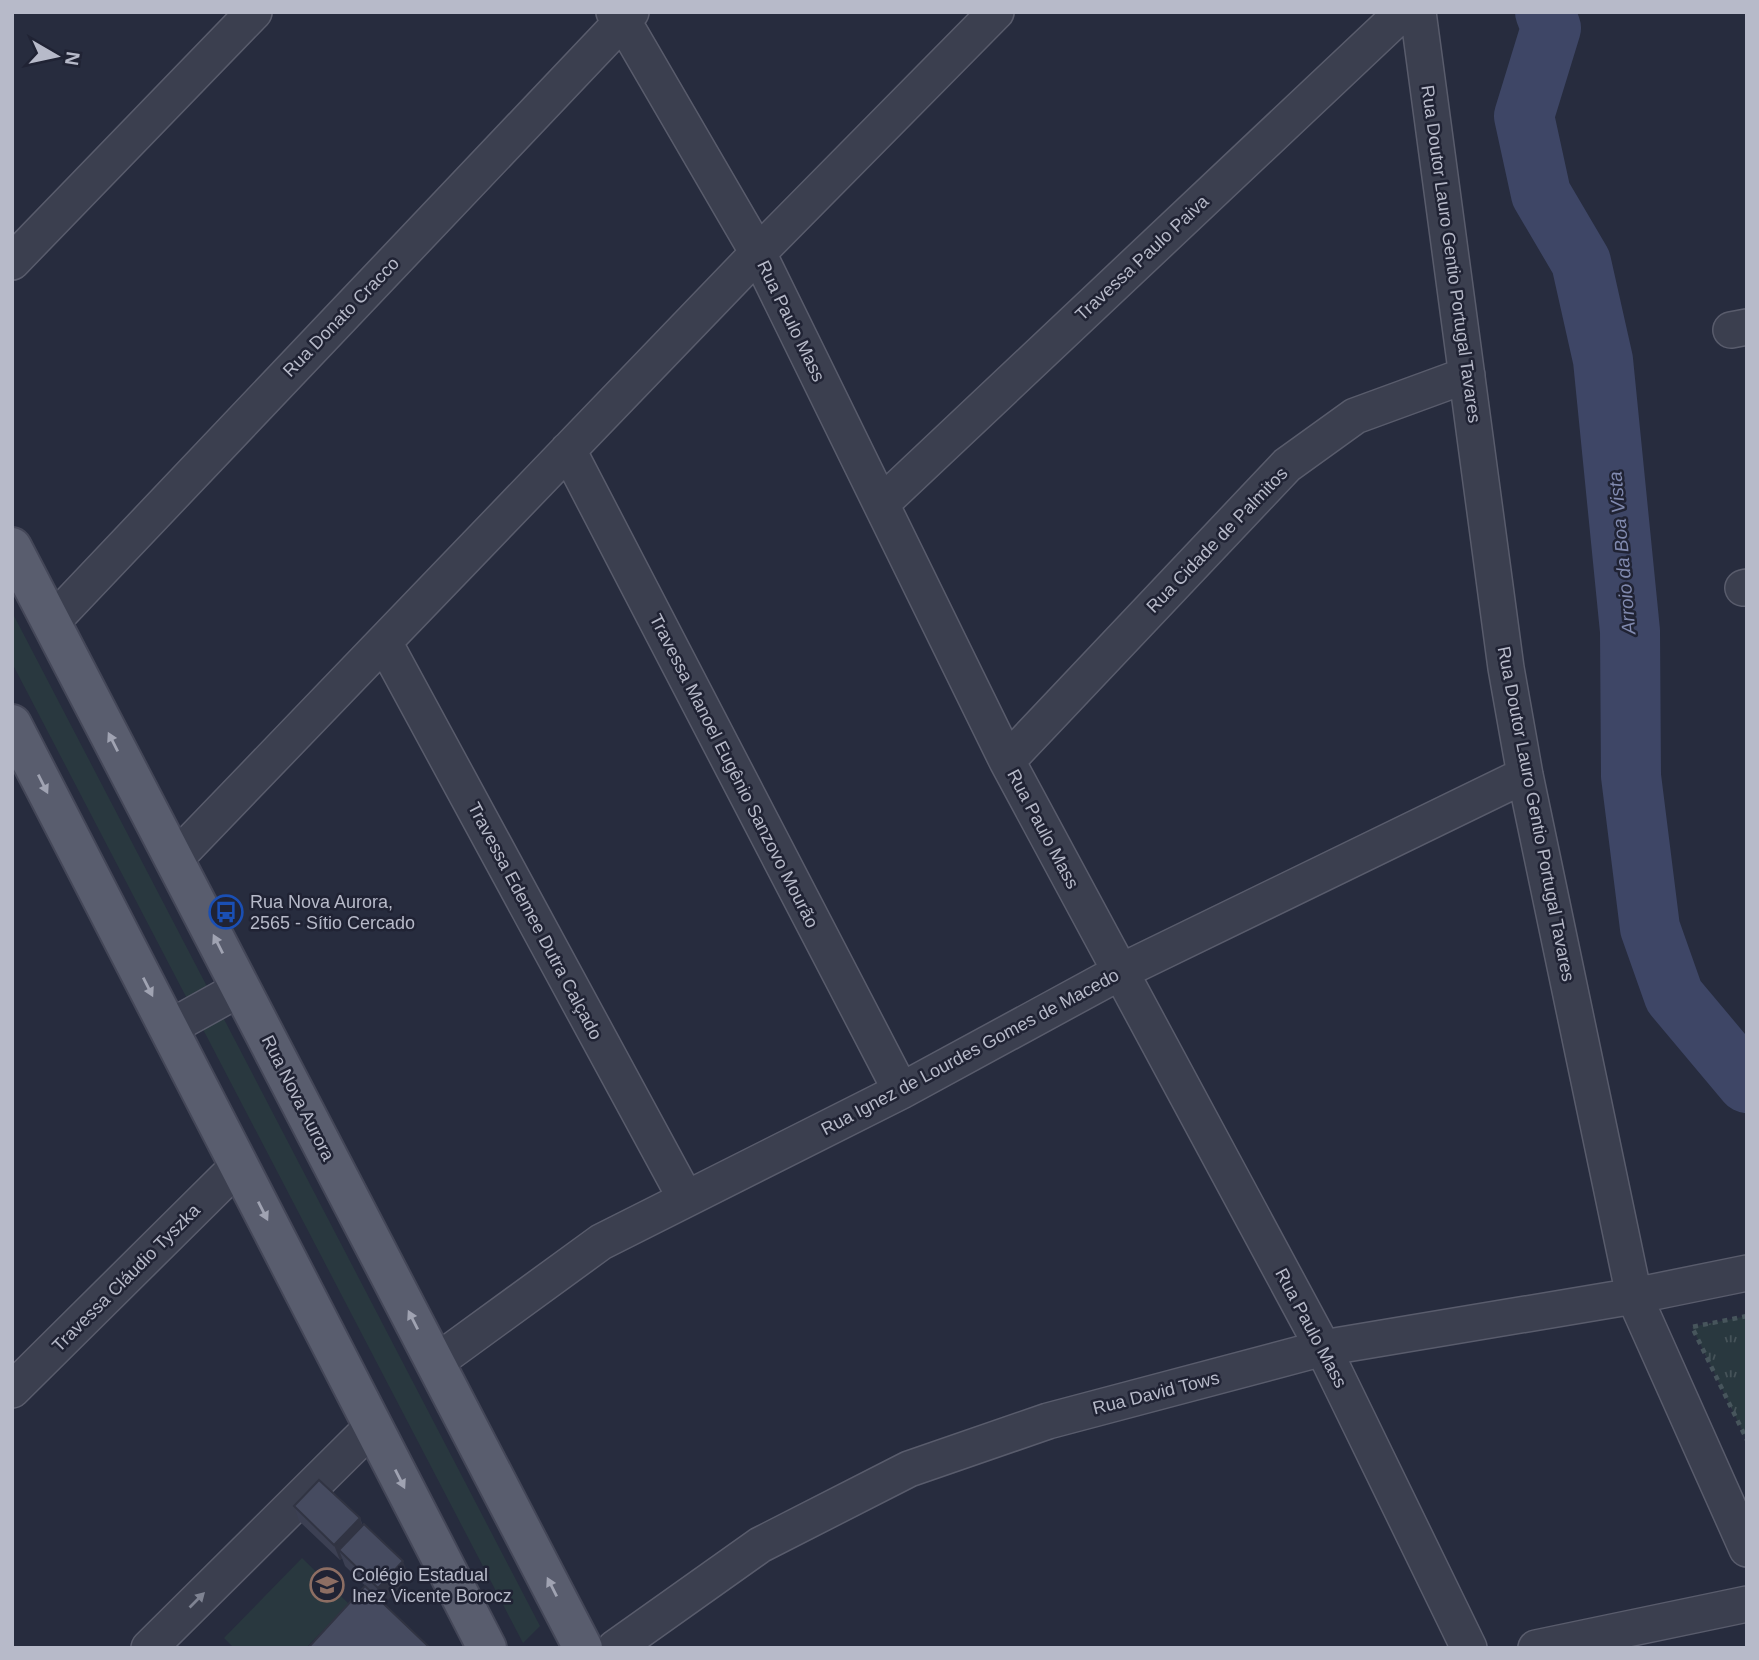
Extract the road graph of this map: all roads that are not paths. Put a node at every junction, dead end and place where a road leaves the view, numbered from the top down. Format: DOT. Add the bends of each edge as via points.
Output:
graph roads {
  1 [pos="254,12"];
  2 [pos="996,12"];
  3 [pos="1403,12"];
  4 [pos="1418,12"];
  5 [pos="623,15"];
  6 [pos="758,253"];
  7 [pos="12,262"];
  8 [pos="1467,375"];
  9 [pos="568,450"];
  10 [pos="881,505"];
  11 [pos="12,547"];
  12 [pos="51,623"];
  13 [pos="384,642"];
  14 [pos="12,724"];
  15 [pos="1007,761"];
  16 [pos="1525,775"];
  17 [pos="174,860"];
  18 [pos="1121,972"];
  19 [pos="241,988"];
  20 [pos="169,1028"];
  21 [pos="901,1091"];
  22 [pos="239,1165"];
  23 [pos="686,1199"];
  24 [pos="1747,1273"];
  25 [pos="1634,1296"];
  26 [pos="1323,1348"];
  27 [pos="435,1363"];
  28 [pos="12,1390"];
  29 [pos="373,1426"];
  30 [pos="1747,1549"];
  31 [pos="1747,1604"];
  32 [pos="149,1648"];
  33 [pos="487,1648"];
  34 [pos="583,1648"];
  35 [pos="615,1648"];
  36 [pos="1469,1648"];
  37 [pos="1536,1648"];
  1 -- 7 [label="street"];
  2 -- 6 [label="street"];
  3 -- 10 [label="street, Travessa Paulo Paiva"];
  4 -- 8 [label="street, Rua Doutor Lauro Gentio Portugal Tavares"];
  5 -- 6 [label="street, Rua Paulo Mass"];
  5 -- 12 [label="street, Rua Donato Cracco"];
  6 -- 9 [label="street"];
  6 -- 10 [label="street, Rua Paulo Mass"];
  8 -- 15 [label="street, Rua Cidade de Palmitos" via="1355,416 1287,465"];
  8 -- 16 [label="street, Rua Doutor Lauro Gentio Portugal Tavares"];
  9 -- 13 [label="street"];
  9 -- 21 [label="street, Travessa Manoel Eugênio Sanzovo Mourão"];
  10 -- 15 [label="street, Rua Paulo Mass"];
  11 -- 12 [label="main road, Rua Nova Aurora"];
  17 -- 12 [label="main road, Rua Nova Aurora, one-way"];
  13 -- 17 [label="street"];
  13 -- 23 [label="street, Travessa Edemee Dutra Calçado"];
  14 -- 20 [label="main road, one-way"];
  15 -- 18 [label="street, Rua Paulo Mass"];
  16 -- 18 [label="street, Rua Ignez de Lourdes Gomes de Macedo"];
  16 -- 25 [label="street, Rua Doutor Lauro Gentio Portugal Tavares"];
  19 -- 17 [label="main road, Rua Nova Aurora, one-way"];
  18 -- 21 [label="street, Rua Ignez de Lourdes Gomes de Macedo"];
  18 -- 26 [label="street, Rua Paulo Mass"];
  19 -- 20 [label="street"];
  27 -- 19 [label="main road, Rua Nova Aurora, one-way"];
  20 -- 22 [label="main road"];
  21 -- 23 [label="street, Rua Ignez de Lourdes Gomes de Macedo"];
  22 -- 28 [label="street, Travessa Cláudio Tyszka"];
  22 -- 29 [label="main road, one-way"];
  23 -- 27 [label="street, Rua Ignez de Lourdes Gomes de Macedo" via="601,1242"];
  24 -- 25 [label="street, Rua David Tows"];
  25 -- 26 [label="street, Rua David Tows"];
  25 -- 30 [label="street, Rua Doutor Lauro Gentio Portugal Tavares"];
  26 -- 35 [label="street, Rua David Tows" via="1048,1421 909,1469 760,1545"];
  26 -- 36 [label="street, Rua Paulo Mass"];
  34 -- 27 [label="main road, Rua Nova Aurora, one-way"];
  32 -- 29 [label="street, one-way"];
  29 -- 33 [label="main road, one-way"];
  31 -- 37 [label="street"];
}
